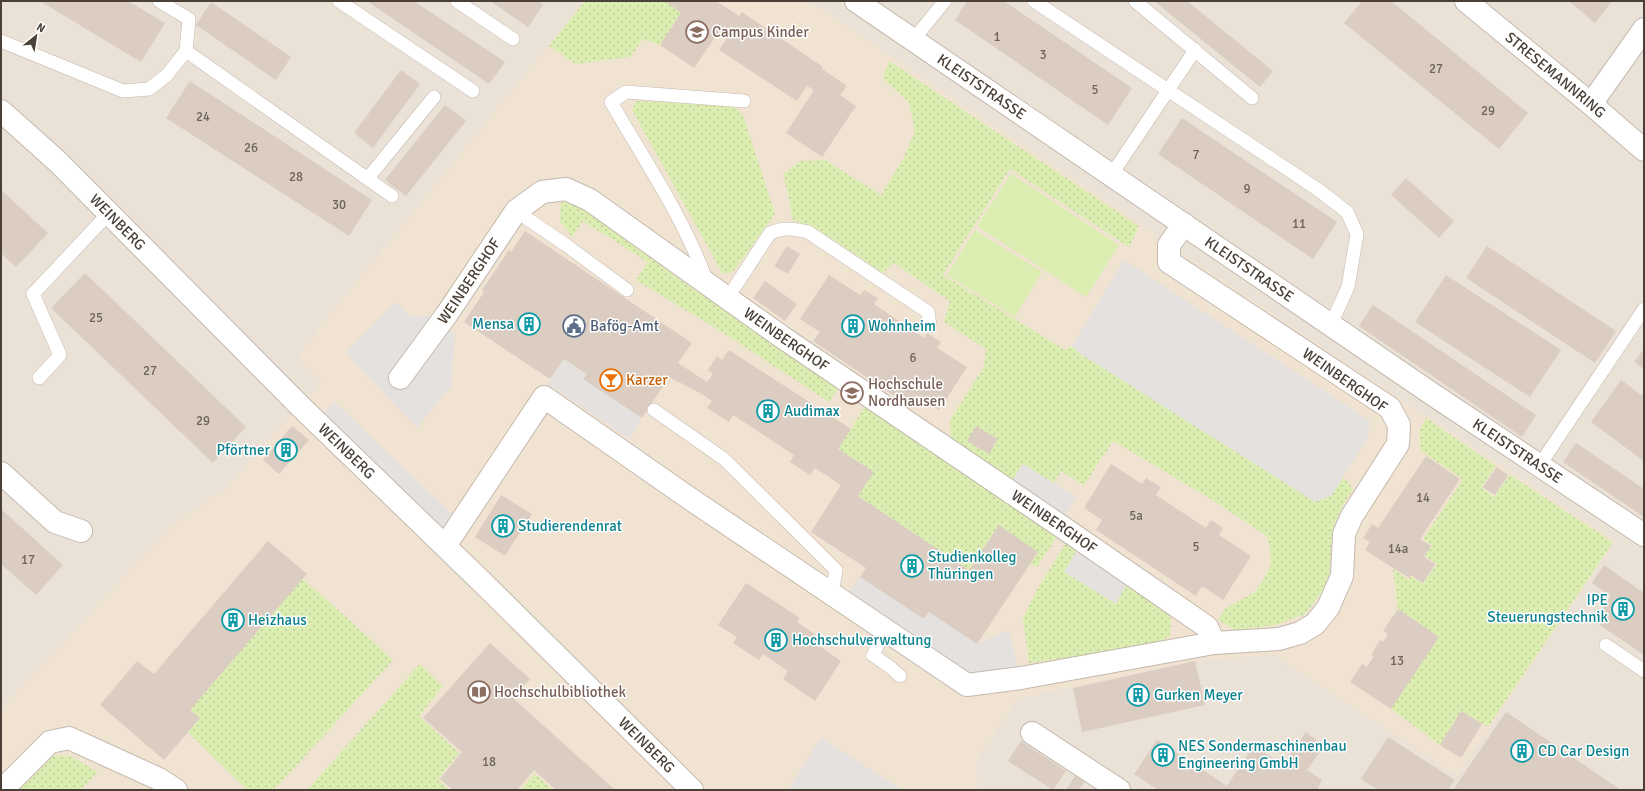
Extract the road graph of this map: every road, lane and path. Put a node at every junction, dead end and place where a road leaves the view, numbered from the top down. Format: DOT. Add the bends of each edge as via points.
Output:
graph roads {
  1 [pos="159,1"];
  2 [pos="339,1"];
  3 [pos="457,1"];
  4 [pos="856,1"];
  5 [pos="945,1"];
  6 [pos="1034,1"];
  7 [pos="1135,1"];
  8 [pos="1466,1"];
  9 [pos="1644,29"];
  10 [pos="513,39"];
  11 [pos="913,40"];
  12 [pos="1,41"];
  13 [pos="1195,50"];
  14 [pos="186,51"];
  15 [pos="1168,90"];
  16 [pos="473,91"];
  17 [pos="434,98"];
  18 [pos="1252,98"];
  19 [pos="744,101"];
  20 [pos="1591,104"];
  21 [pos="1,111"];
  22 [pos="1644,150"];
  23 [pos="1112,174"];
  24 [pos="368,178"];
  25 [pos="392,196"];
  26 [pos="516,212"];
  27 [pos="109,213"];
  28 [pos="1184,224"];
  29 [pos="708,286"];
  30 [pos="627,290"];
  31 [pos="727,299"];
  32 [pos="1644,309"];
  33 [pos="1332,324"];
  34 [pos="930,326"];
  35 [pos="39,378"];
  36 [pos="400,378"];
  37 [pos="654,410"];
  38 [pos="1540,466"];
  39 [pos="1,473"];
  40 [pos="81,531"];
  41 [pos="1644,535"];
  42 [pos="445,546"];
  43 [pos="832,594"];
  44 [pos="885,630"];
  45 [pos="1214,643"];
  46 [pos="1606,645"];
  47 [pos="1644,671"];
  48 [pos="900,676"];
  49 [pos="1032,732"];
  50 [pos="2,790"];
  51 [pos="176,790"];
  52 [pos="692,790"];
  53 [pos="1119,790"];
  1 -- 14 [label="lane" via="189,19"];
  2 -- 16 [label="lane"];
  3 -- 10 [label="lane"];
  4 -- 11 [label="street, KLEISTSTRASSE"];
  5 -- 11 [label="lane"];
  6 -- 15 [label="lane"];
  7 -- 13 [label="lane"];
  8 -- 20 [label="street, STRESEMANNRING"];
  9 -- 20 [label="street"];
  11 -- 23 [label="street, KLEISTSTRASSE"];
  12 -- 14 [label="lane" via="124,91 149,89 168,75"];
  13 -- 15 [label="lane"];
  13 -- 18 [label="lane"];
  14 -- 24 [label="lane"];
  15 -- 23 [label="lane"];
  15 -- 33 [label="lane" via="1320,191 1347,212 1357,234 1348,286"];
  17 -- 24 [label="lane"];
  19 -- 29 [label="lane" via="626,92 611,102 696,252"];
  20 -- 22 [label="street, STRESEMANNRING"];
  21 -- 27 [label="street, WEINBERG" via="58,162"];
  23 -- 28 [label="street, KLEISTSTRASSE"];
  24 -- 25 [label="lane"];
  26 -- 29 [label="street, WEINBERGHOF" via="542,192 566,189 590,200"];
  26 -- 30 [label="lane"];
  26 -- 36 [label="street, WEINBERGHOF"];
  27 -- 35 [label="lane" via="33,294 60,355"];
  27 -- 42 [label="street, WEINBERG" via="299,405"];
  28 -- 33 [label="street, KLEISTSTRASSE"];
  28 -- 45 [label="street, WEINBERGHOF" via="1170,245 1169,262 1390,408 1399,425 1398,444 1352,516 1344,534 1342,576 1328,608 1315,624 1300,633 1279,639"];
  29 -- 31 [label="street, WEINBERGHOF"];
  31 -- 34 [label="lane" via="770,233 787,228 808,232 928,312"];
  31 -- 45 [label="street, WEINBERGHOF" via="1207,627"];
  32 -- 38 [label="lane"];
  33 -- 38 [label="street, KLEISTSTRASSE"];
  37 -- 43 [label="lane" via="724,459 836,570"];
  38 -- 41 [label="street, KLEISTSTRASSE"];
  39 -- 40 [label="street" via="55,522"];
  42 -- 43 [label="street, WEINBERGHOF" via="544,397"];
  42 -- 52 [label="street, WEINBERG"];
  43 -- 44 [label="street, WEINBERGHOF"];
  44 -- 45 [label="street, WEINBERGHOF" via="967,685 1021,678"];
  44 -- 48 [label="lane" via="873,655"];
  46 -- 47 [label="lane"];
  49 -- 53 [label="street"];
  50 -- 51 [label="street" via="50,742 69,738 159,779"];
}
